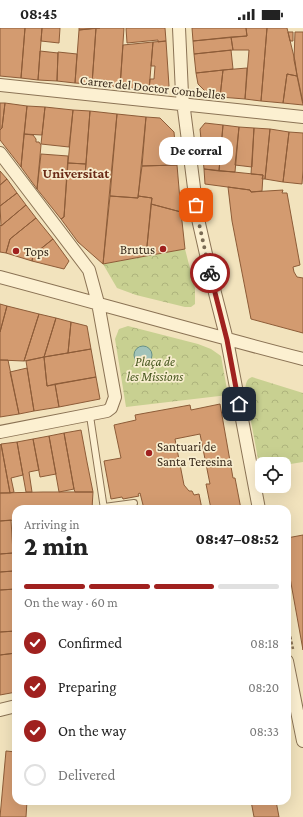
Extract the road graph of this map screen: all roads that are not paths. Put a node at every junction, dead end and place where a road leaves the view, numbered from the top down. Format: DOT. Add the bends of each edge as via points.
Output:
graph roads {
  1 [pos="178,28"];
  2 [pos="0,85"];
  3 [pos="184,105"];
  4 [pos="303,117"];
  5 [pos="0,153"];
  6 [pos="0,278"];
  7 [pos="98,303"];
  8 [pos="227,340"];
  9 [pos="303,359"];
  10 [pos="90,416"];
  11 [pos="0,432"];
  12 [pos="134,503"];
  13 [pos="104,505"];
  14 [pos="122,505"];
  15 [pos="258,505"];
  16 [pos="291,672"];
  17 [pos="298,690"];
  18 [pos="12,707"];
  19 [pos="0,710"];
  20 [pos="303,741"];
  1 -- 3 [label="street"];
  2 -- 3 [label="street, Carrer del Doctor Combelles"];
  3 -- 4 [label="street, Carrer del Doctor Combelles"];
  3 -- 8 [label="street" via="198,219"];
  5 -- 7 [label="street" via="89,270"];
  6 -- 7 [label="street"];
  7 -- 8 [label="street"];
  7 -- 10 [label="street" via="115,397 111,408"];
  8 -- 9 [label="street"];
  8 -- 15 [label="street"];
  10 -- 11 [label="street"];
  10 -- 13 [label="lane"];
  12 -- 14 [label="lane"];
  16 -- 17 [label="street"];
  17 -- 20 [label="street"];
  18 -- 19 [label="street"];
}
